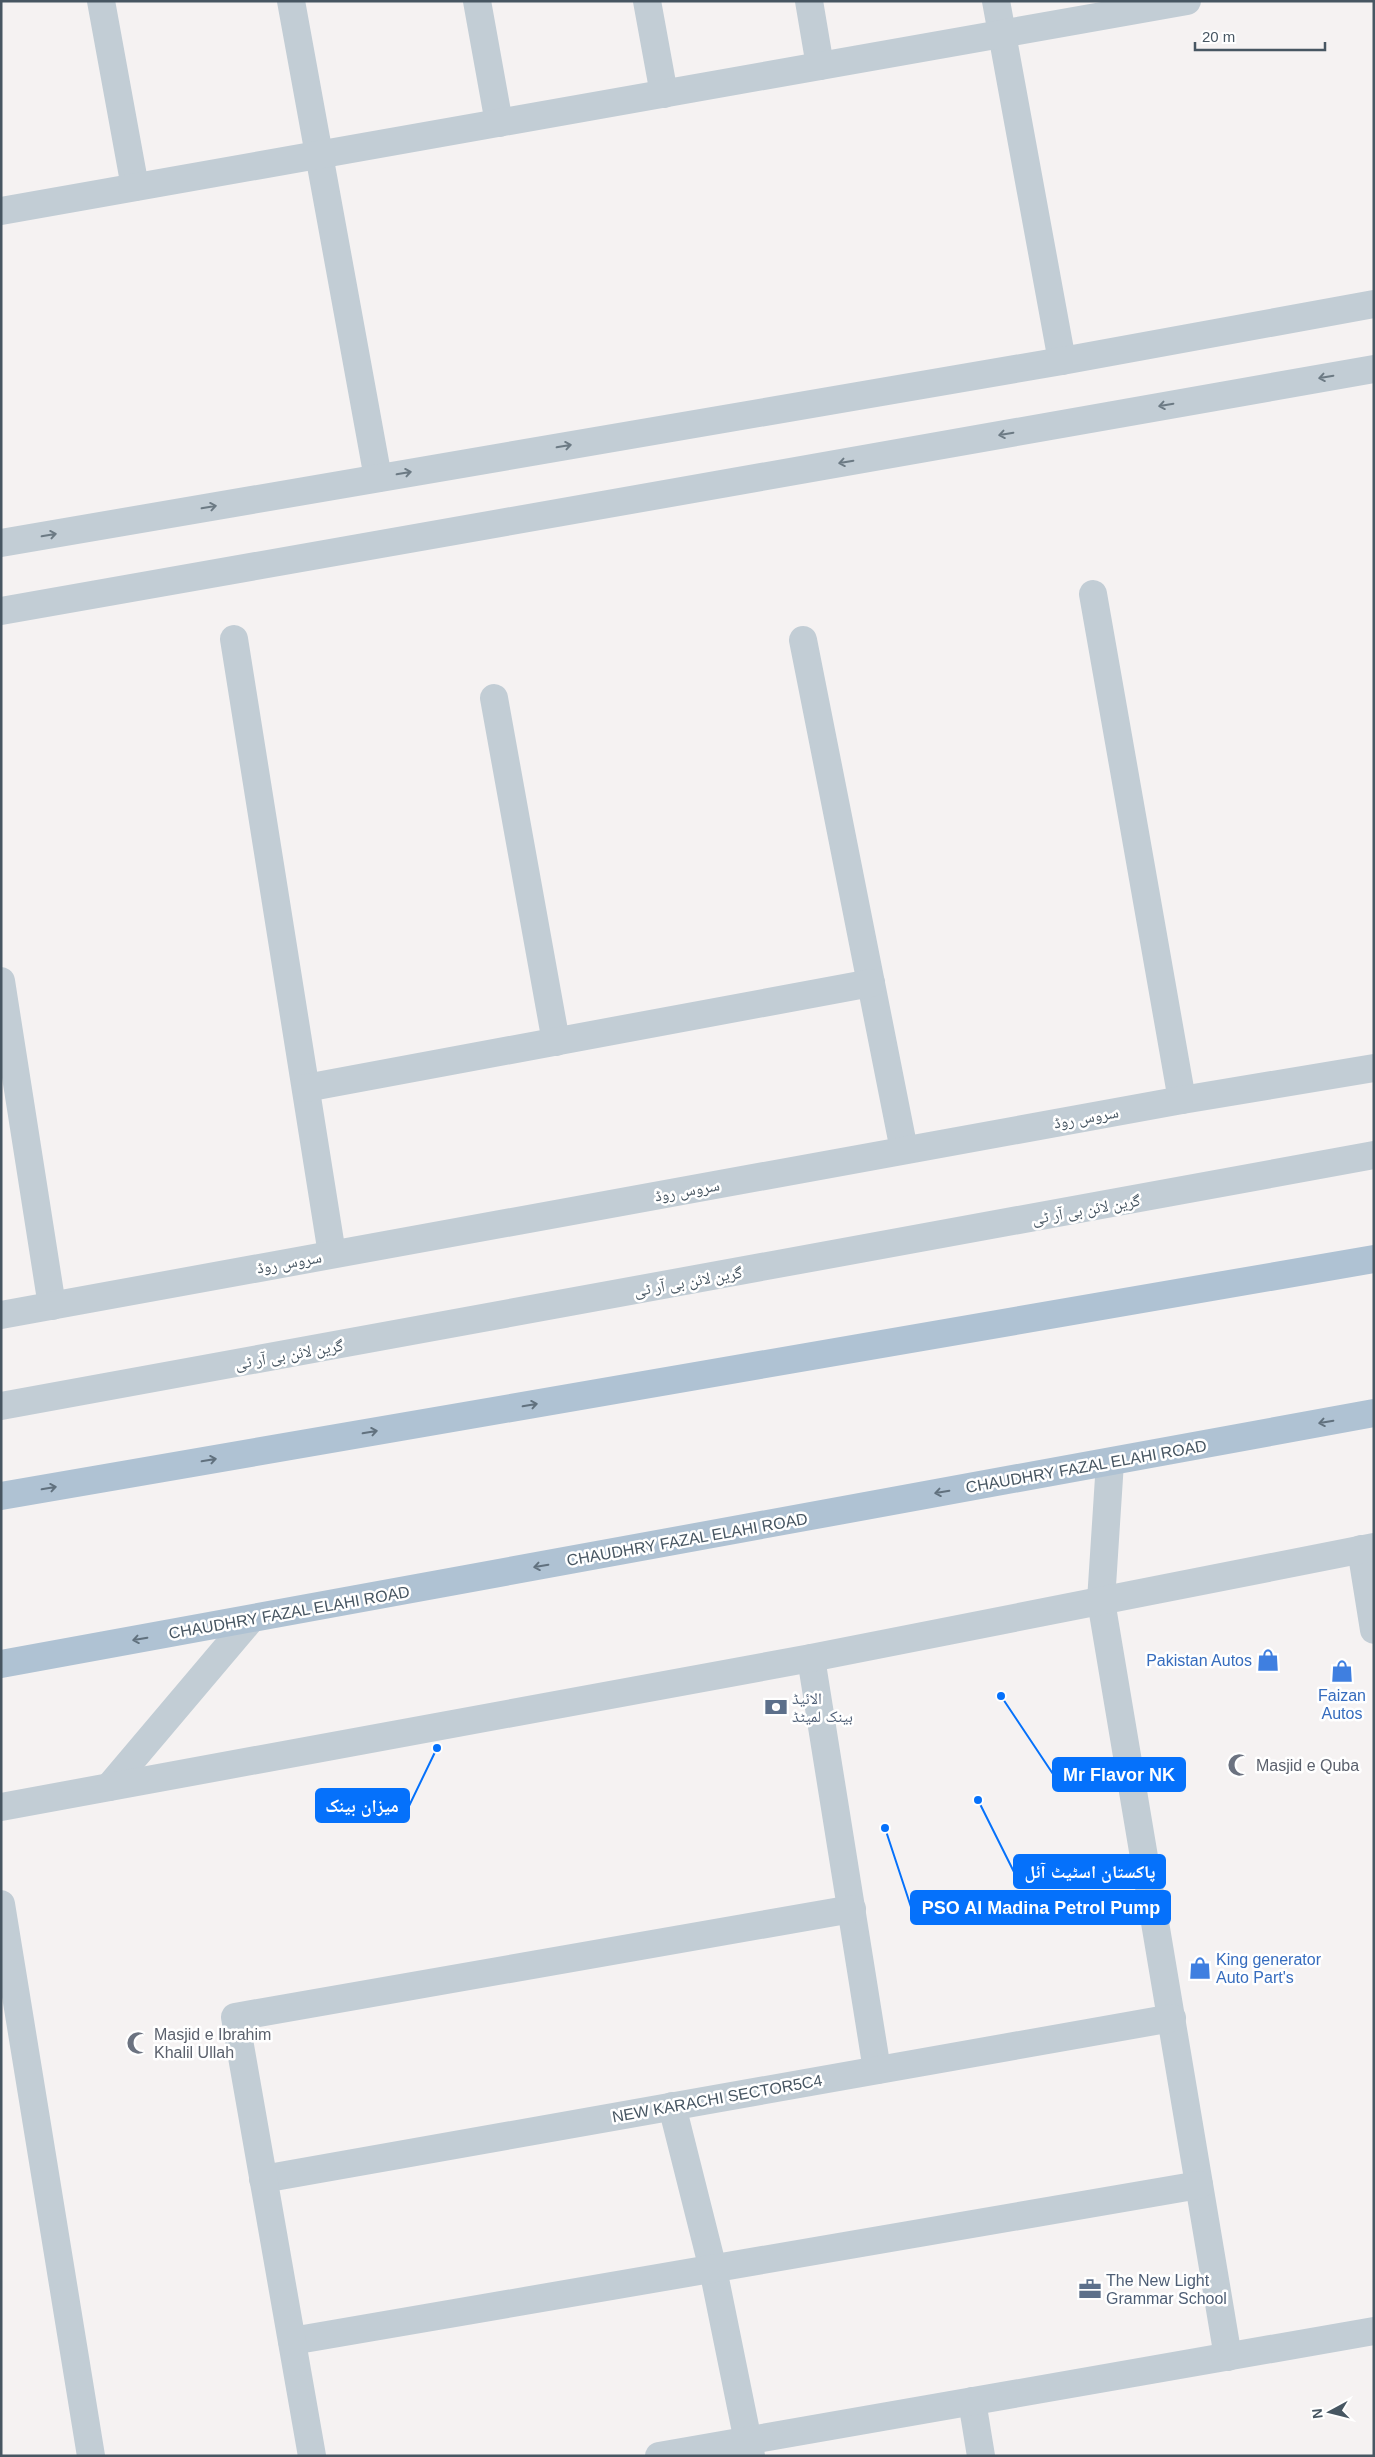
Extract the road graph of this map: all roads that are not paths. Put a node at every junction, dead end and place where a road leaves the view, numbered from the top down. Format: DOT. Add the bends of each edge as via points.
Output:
graph roads {
  1 [pos="101,1"];
  2 [pos="291,1"];
  3 [pos="477,1"];
  4 [pos="647,1"];
  5 [pos="809,1"];
  6 [pos="996,1"];
  7 [pos="1187,1"];
  8 [pos="1002,34"];
  9 [pos="820,66"];
  10 [pos="664,94"];
  11 [pos="499,122"];
  12 [pos="319,154"];
  13 [pos="135,187"];
  14 [pos="1,211"];
  15 [pos="1374,304"];
  16 [pos="1062,361"];
  17 [pos="1374,369"];
  18 [pos="378,478"];
  19 [pos="1,544"];
  20 [pos="1093,594"];
  21 [pos="1,611"];
  22 [pos="234,639"];
  23 [pos="804,640"];
  24 [pos="494,698"];
  25 [pos="1,981"];
  26 [pos="871,982"];
  27 [pos="556,1042"];
  28 [pos="1374,1068"];
  29 [pos="306,1088"];
  30 [pos="1182,1100"];
  31 [pos="12,1114"];
  32 [pos="904,1150"];
  33 [pos="1374,1155"];
  34 [pos="332,1254"];
  35 [pos="1374,1259"];
  36 [pos="52,1306"];
  37 [pos="1,1315"];
  38 [pos="1,1406"];
  39 [pos="1374,1413"];
  40 [pos="1110,1462"];
  41 [pos="1,1496"];
  42 [pos="1368,1548"];
  43 [pos="1100,1601"];
  44 [pos="251,1619"];
  45 [pos="1374,1630"];
  46 [pos="810,1658"];
  47 [pos="1,1664"];
  48 [pos="109,1787"];
  49 [pos="1,1807"];
  50 [pos="1,1904"];
  51 [pos="852,1909"];
  52 [pos="1172,2018"];
  53 [pos="877,2070"];
  54 [pos="672,2106"];
  55 [pos="263,2179"];
  56 [pos="1199,2185"];
  57 [pos="713,2269"];
  58 [pos="1374,2331"];
  59 [pos="292,2341"];
  60 [pos="1228,2357"];
  61 [pos="972,2401"];
  62 [pos="750,2448"];
  63 [pos="91,2456"];
  64 [pos="312,2456"];
  65 [pos="659,2456"];
  66 [pos="981,2456"];
  1 -- 13 [label="street"];
  2 -- 12 [label="street"];
  3 -- 11 [label="street"];
  4 -- 10 [label="street"];
  5 -- 9 [label="street"];
  6 -- 8 [label="street"];
  7 -- 8 [label="street"];
  8 -- 9 [label="street"];
  8 -- 16 [label="street"];
  9 -- 10 [label="street"];
  10 -- 11 [label="street"];
  11 -- 12 [label="street"];
  12 -- 13 [label="street"];
  12 -- 18 [label="street"];
  13 -- 14 [label="street"];
  15 -- 16 [label="street"];
  18 -- 16 [label="street, one-way"];
  17 -- 21 [label="street, one-way"];
  19 -- 18 [label="street, one-way"];
  20 -- 30 [label="street"];
  22 -- 29 [label="street"];
  23 -- 26 [label="street"];
  24 -- 27 [label="street"];
  25 -- 31 [label="street"];
  26 -- 27 [label="street"];
  26 -- 32 [label="street"];
  27 -- 29 [label="street"];
  28 -- 30 [label="street, سروس روڈ"];
  29 -- 34 [label="street"];
  30 -- 32 [label="street, سروس روڈ"];
  31 -- 36 [label="street"];
  32 -- 34 [label="street, سروس روڈ"];
  33 -- 38 [label="street, گرین لائن بی آر ٹی"];
  34 -- 36 [label="street, سروس روڈ"];
  41 -- 35 [label="main road, one-way"];
  36 -- 37 [label="street, سروس روڈ"];
  39 -- 40 [label="main road, CHAUDHRY FAZAL ELAHI ROAD, one-way"];
  40 -- 43 [label="street"];
  40 -- 44 [label="main road, CHAUDHRY FAZAL ELAHI ROAD, one-way"];
  42 -- 43 [label="street"];
  42 -- 45 [label="street"];
  43 -- 46 [label="street"];
  43 -- 52 [label="street"];
  44 -- 47 [label="main road, CHAUDHRY FAZAL ELAHI ROAD, one-way"];
  44 -- 48 [label="street"];
  46 -- 48 [label="street"];
  46 -- 51 [label="street"];
  48 -- 49 [label="street"];
  50 -- 63 [label="street"];
  51 -- 53 [label="street"];
  51 -- 55 [label="street" via="235,2017"];
  52 -- 53 [label="street, NEW KARACHI SECTOR5C4"];
  52 -- 56 [label="street"];
  53 -- 54 [label="street, NEW KARACHI SECTOR5C4"];
  54 -- 55 [label="street, NEW KARACHI SECTOR5C4"];
  54 -- 57 [label="street"];
  55 -- 59 [label="street"];
  56 -- 57 [label="street"];
  56 -- 60 [label="street"];
  57 -- 59 [label="street"];
  57 -- 62 [label="street"];
  58 -- 60 [label="street"];
  59 -- 64 [label="street"];
  60 -- 61 [label="street"];
  61 -- 62 [label="street"];
  61 -- 66 [label="street"];
  62 -- 65 [label="street"];
}
